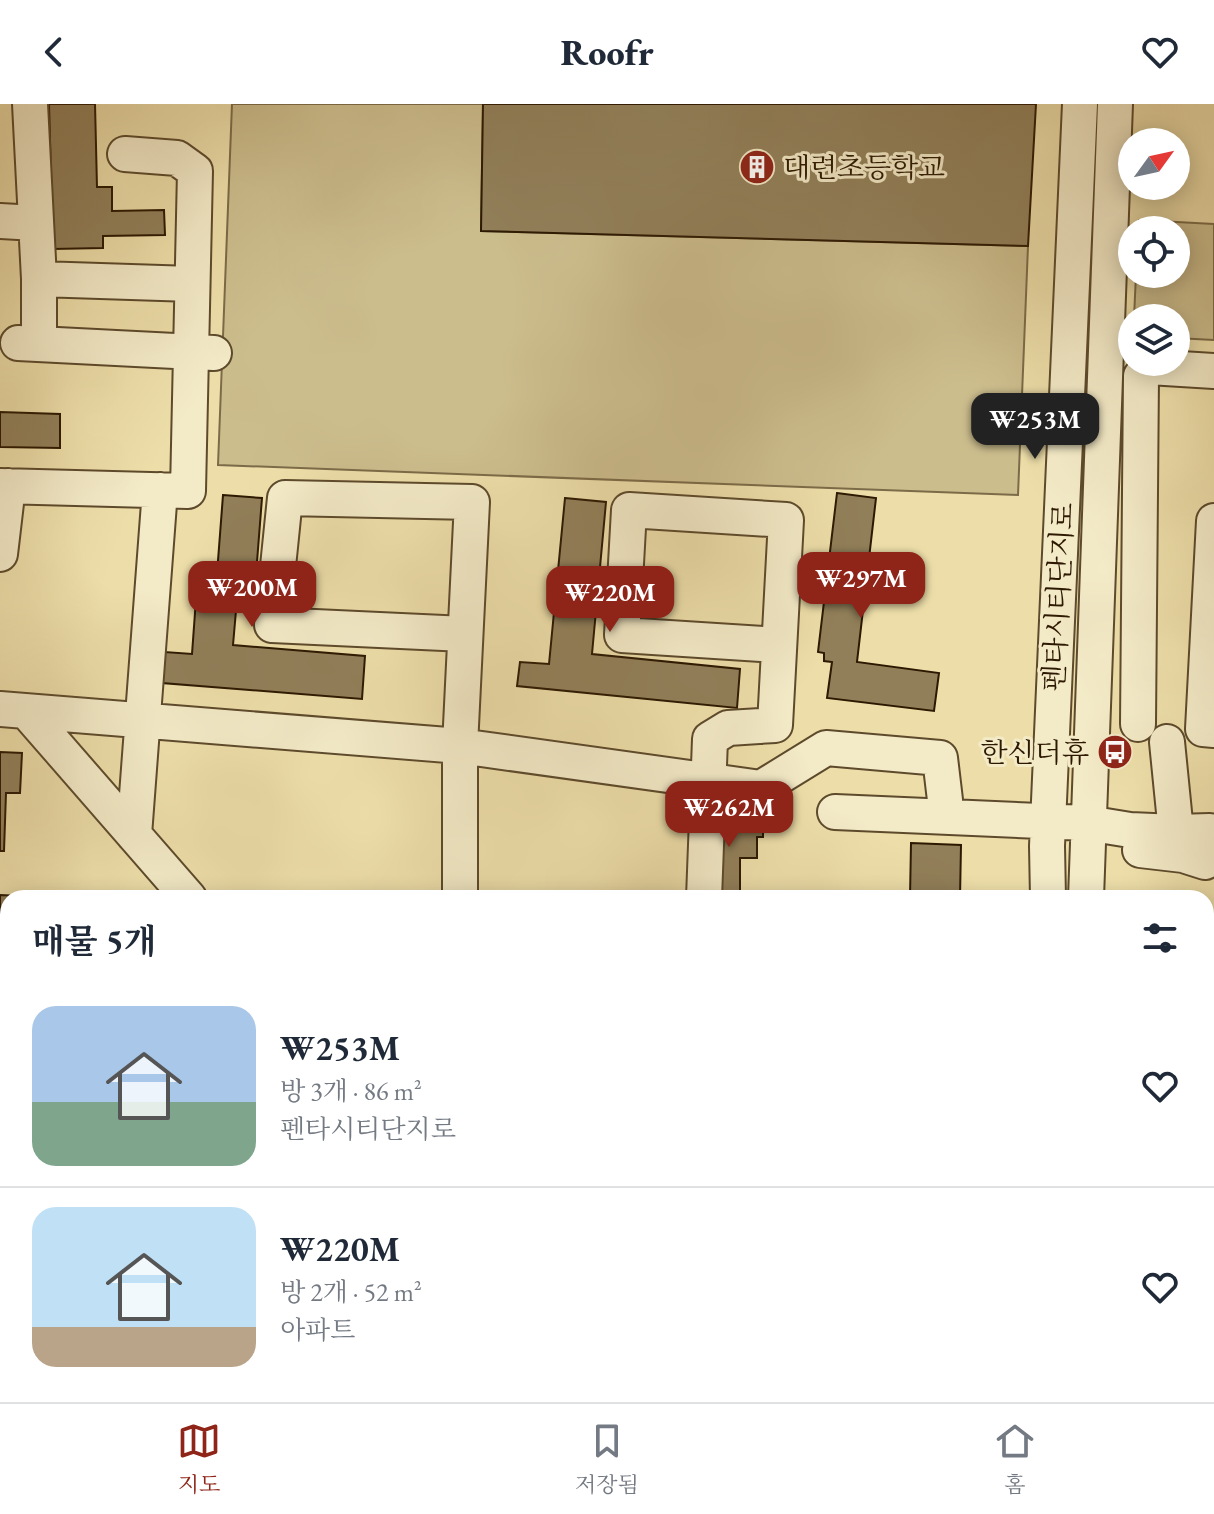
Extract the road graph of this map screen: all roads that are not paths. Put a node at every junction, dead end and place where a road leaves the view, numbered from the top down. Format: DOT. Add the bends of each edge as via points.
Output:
graph roads {
  1 [pos="30,104"];
  2 [pos="1080,104"];
  3 [pos="1115,104"];
  4 [pos="125,154"];
  5 [pos="0,221"];
  6 [pos="36,223"];
  7 [pos="39,279"];
  8 [pos="192,284"];
  9 [pos="202,352"];
  10 [pos="1214,371"];
  11 [pos="4,486"];
  12 [pos="160,490"];
  13 [pos="1214,521"];
  14 [pos="0,554"];
  15 [pos="465,634"];
  16 [pos="1211,642"];
  17 [pos="778,645"];
  18 [pos="13,710"];
  19 [pos="144,721"];
  20 [pos="1138,724"];
  21 [pos="1214,730"];
  22 [pos="1167,742"];
  23 [pos="460,746"];
  24 [pos="709,781"];
  25 [pos="950,808"];
  26 [pos="1176,832"];
  27 [pos="1048,834"];
  28 [pos="134,835"];
  29 [pos="1087,836"];
  30 [pos="1211,848"];
  31 [pos="182,890"];
  32 [pos="460,890"];
  33 [pos="704,890"];
  34 [pos="1048,890"];
  35 [pos="1086,890"];
  1 -- 6 [label="street"];
  2 -- 27 [label="street, 펜타시티단지로"];
  3 -- 29 [label="street, 펜타시티단지로"];
  4 -- 8 [label="street" via="177,158 195,171"];
  5 -- 6 [label="street"];
  6 -- 7 [label="street"];
  7 -- 8 [label="street"];
  7 -- 9 [label="street" via="28,344"];
  8 -- 9 [label="street"];
  9 -- 12 [label="street" via="188,491"];
  10 -- 20 [label="street" via="1149,367 1141,376"];
  11 -- 12 [label="street"];
  11 -- 14 [label="street"];
  12 -- 19 [label="street"];
  13 -- 16 [label="street"];
  15 -- 15 [label="street" via="472,502 285,498 272,625"];
  15 -- 23 [label="street"];
  16 -- 21 [label="street" via="1203,729"];
  17 -- 17 [label="street" via="786,520 629,510 622,635"];
  17 -- 24 [label="street" via="775,725 728,728 710,739"];
  18 -- 19 [label="street"];
  18 -- 28 [label="street"];
  19 -- 23 [label="street"];
  19 -- 28 [label="street"];
  22 -- 26 [label="street"];
  23 -- 24 [label="street"];
  23 -- 32 [label="street"];
  24 -- 25 [label="street" via="761,788 826,748 940,758"];
  24 -- 33 [label="street"];
  25 -- 27 [label="street"];
  25 -- 27 [label="street" via="845,816 907,837"];
  26 -- 29 [label="street" via="1130,830"];
  26 -- 30 [label="street"];
  27 -- 29 [label="street"];
  27 -- 34 [label="street, 펜타시티단지로"];
  28 -- 31 [label="street"];
  29 -- 30 [label="street" via="1183,855"];
  29 -- 35 [label="street, 펜타시티단지로"];
}
